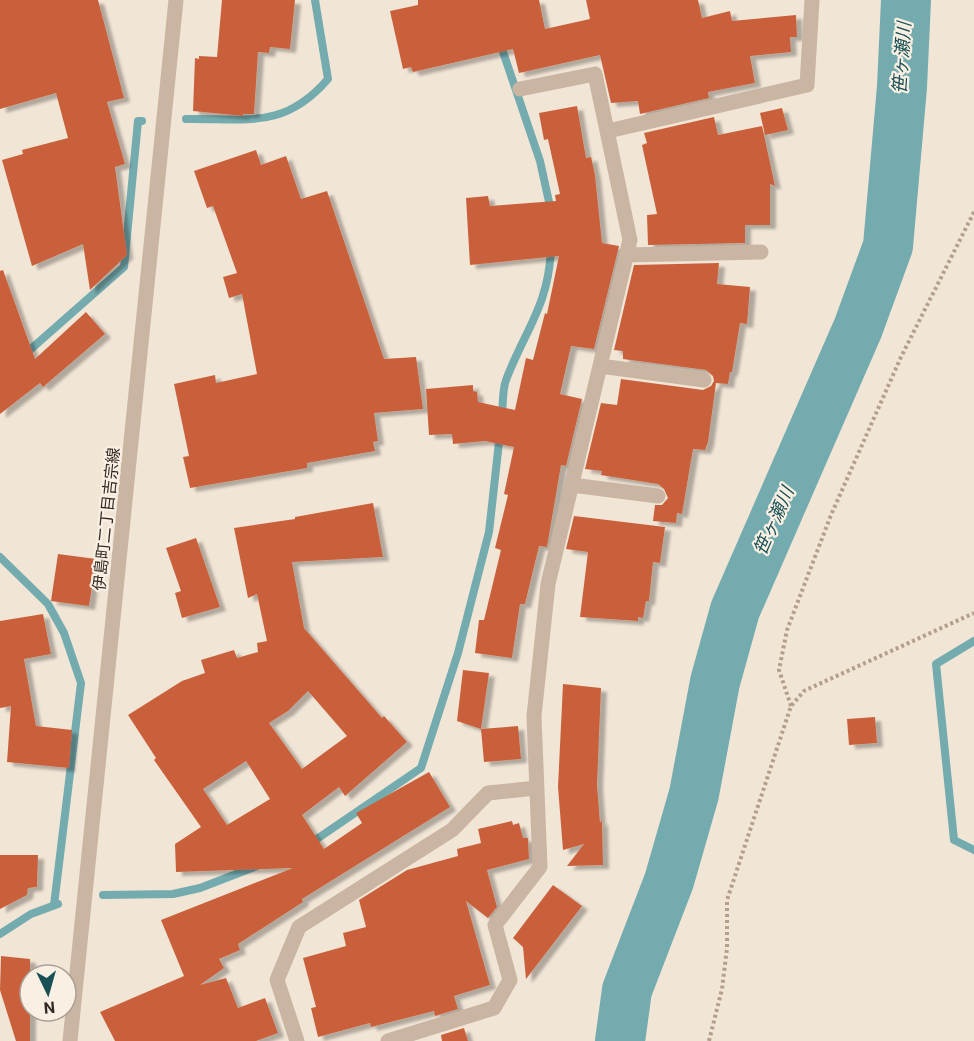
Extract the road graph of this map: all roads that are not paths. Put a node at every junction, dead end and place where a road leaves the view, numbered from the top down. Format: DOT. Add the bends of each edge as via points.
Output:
graph roads {
  1 [pos="176,0"];
  2 [pos="812,0"];
  3 [pos="520,89"];
  4 [pos="608,131"];
  5 [pos="761,252"];
  6 [pos="626,255"];
  7 [pos="600,366"];
  8 [pos="704,380"];
  9 [pos="572,484"];
  10 [pos="658,496"];
  11 [pos="536,788"];
  12 [pos="70,1041"];
  13 [pos="297,1041"];
  14 [pos="388,1041"];
  1 -- 12 [label="street, 伊島町二丁目吉宗線"];
  2 -- 4 [label="street" via="807,85"];
  3 -- 4 [label="street" via="595,74"];
  4 -- 6 [label="street" via="630,240"];
  5 -- 6 [label="street"];
  6 -- 7 [label="street"];
  7 -- 8 [label="street"];
  7 -- 9 [label="street"];
  9 -- 10 [label="street"];
  9 -- 11 [label="street" via="548,584 534,716"];
  11 -- 13 [label="street" via="488,793 452,830 299,927 277,980"];
  11 -- 14 [label="street" via="540,867 495,925 510,980 494,1008"];
}
